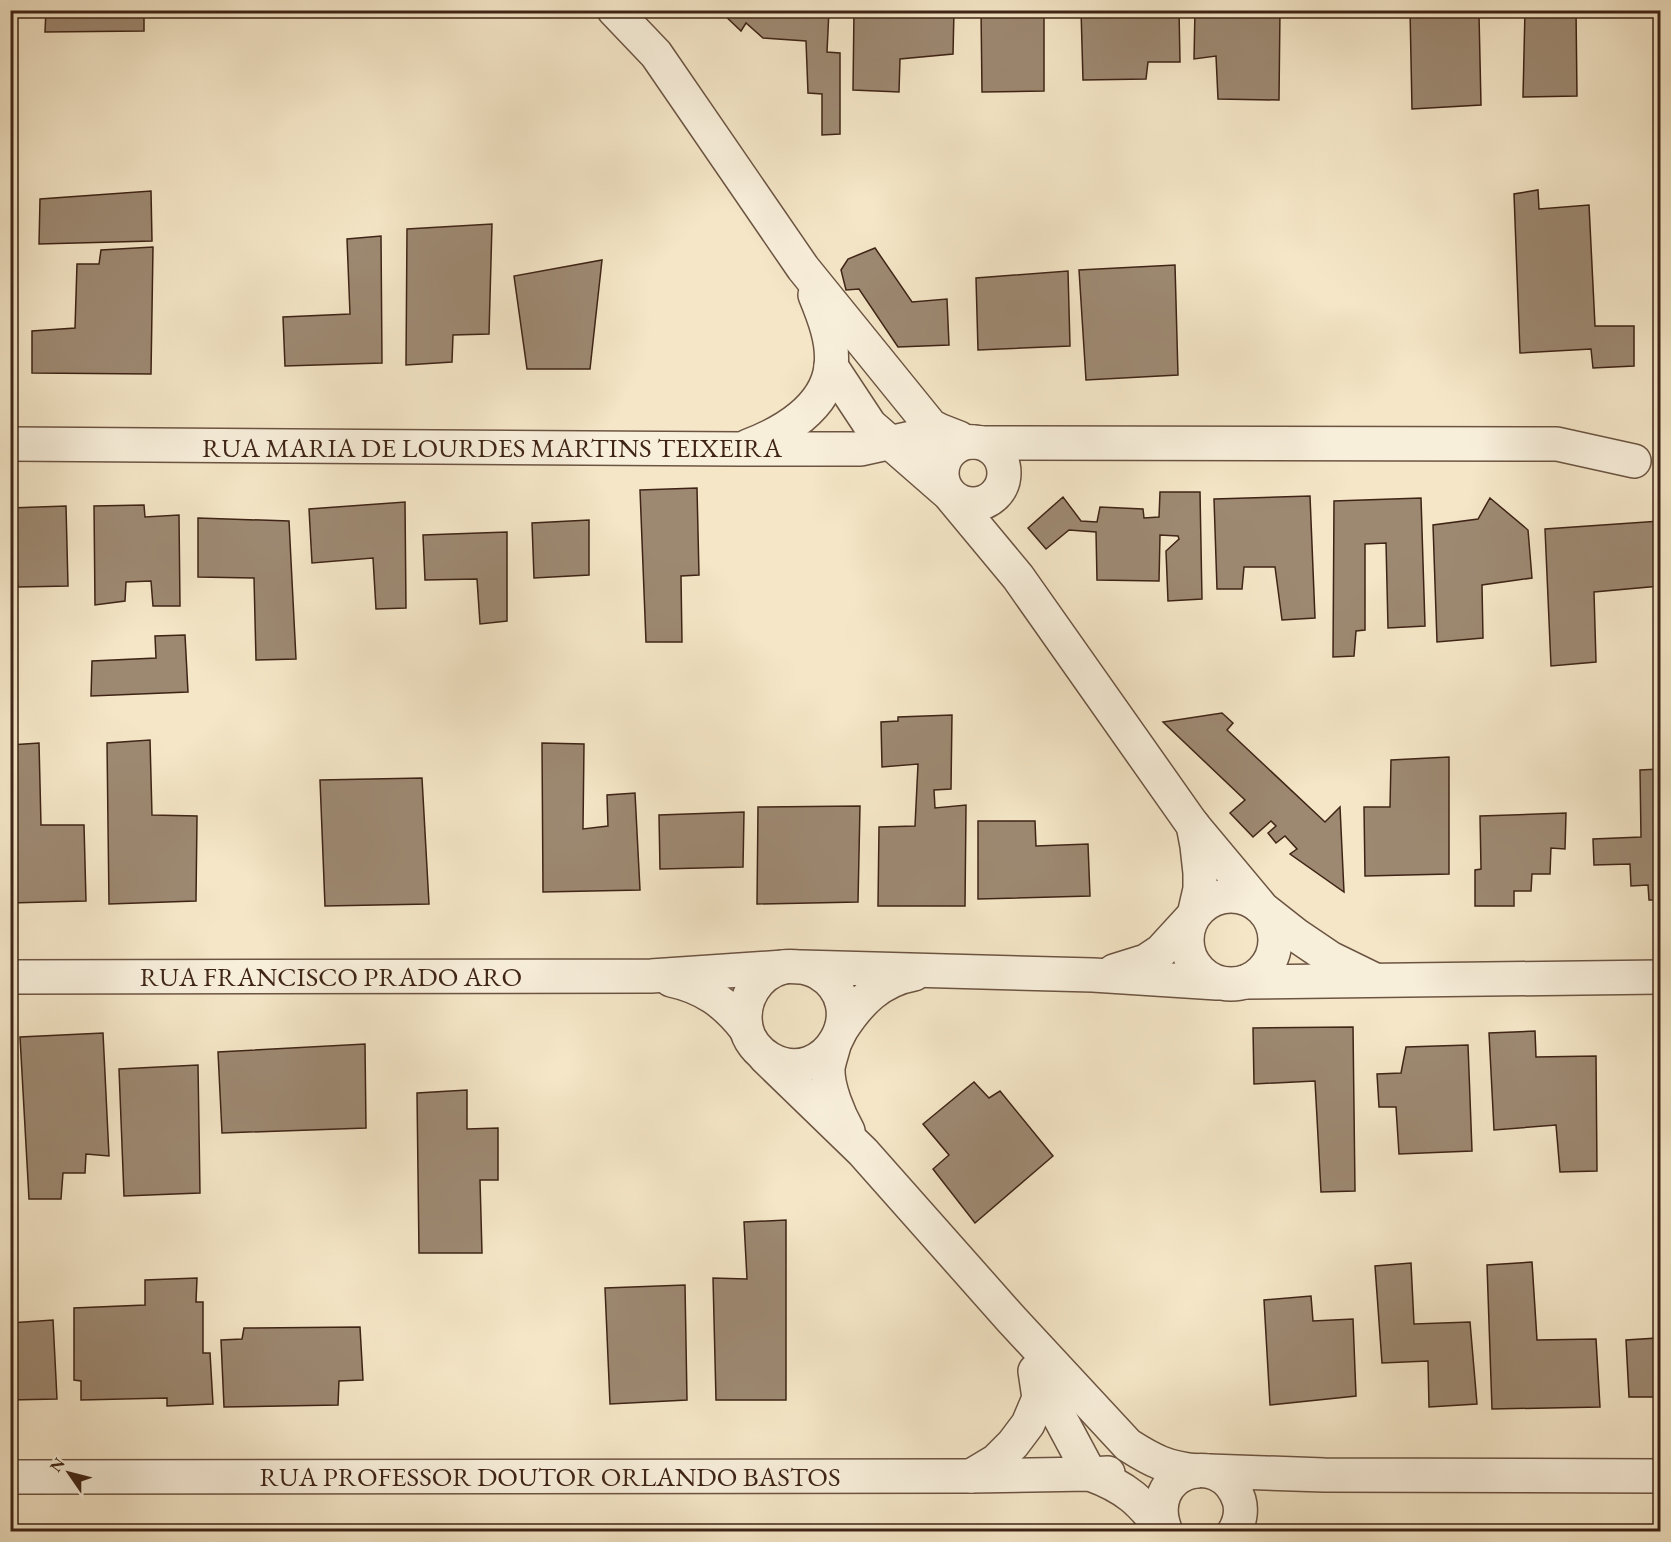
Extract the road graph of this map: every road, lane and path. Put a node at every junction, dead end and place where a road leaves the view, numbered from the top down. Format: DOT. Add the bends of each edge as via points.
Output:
graph roads {
  1 [pos="614,10"];
  2 [pos="643,10"];
  3 [pos="656,54"];
  4 [pos="803,268"];
  5 [pos="831,366"];
  6 [pos="890,443"];
  7 [pos="978,443"];
  8 [pos="1083,443"];
  9 [pos="10,444"];
  10 [pos="741,449"];
  11 [pos="1634,461"];
  12 [pos="999,489"];
  13 [pos="949,494"];
  14 [pos="1018,577"];
  15 [pos="1192,824"];
  16 [pos="1263,909"];
  17 [pos="1194,915"];
  18 [pos="793,967"];
  19 [pos="928,972"];
  20 [pos="1093,975"];
  21 [pos="651,976"];
  22 [pos="10,977"];
  23 [pos="1660,977"];
  24 [pos="1373,979"];
  25 [pos="1231,982"];
  26 [pos="838,1038"];
  27 [pos="755,1042"];
  28 [pos="863,1152"];
  29 [pos="1012,1320"];
  30 [pos="1036,1373"];
  31 [pos="1195,1470"];
  32 [pos="1090,1474"];
  33 [pos="1324,1475"];
  34 [pos="971,1476"];
  35 [pos="1660,1476"];
  36 [pos="10,1477"];
  37 [pos="1236,1530"];
  38 [pos="1166,1532"];
  1 -- 3 [label="street"];
  2 -- 3 [label="street" via="644,26"];
  3 -- 4 [label="street"];
  4 -- 5 [label="street" via="822,312 830,340"];
  4 -- 7 [label="street" via="931,426"];
  5 -- 6 [label="street" via="870,425"];
  5 -- 10 [label="street" via="821,393 799,419 782,432"];
  6 -- 7 [label="street, RUA MARIA DE LOURDES MARTINS TEIXEIRA" via="911,438"];
  6 -- 10 [label="street, RUA MARIA DE LOURDES MARTINS TEIXEIRA" via="861,449"];
  6 -- 13 [label="street"];
  7 -- 8 [label="street, RUA MARIA DE LOURDES MARTINS TEIXEIRA"];
  7 -- 12 [label="street" via="992,448 1003,465"];
  7 -- 13 [label="street" via="963,443 947,455 941,475"];
  8 -- 11 [label="street, RUA MARIA DE LOURDES MARTINS TEIXEIRA" via="1557,444"];
  8 -- 12 [label="street, RUA MARIA DE LOURDES MARTINS TEIXEIRA" via="1039,457"];
  9 -- 10 [label="street, RUA MARIA DE LOURDES MARTINS TEIXEIRA"];
  12 -- 13 [label="street" via="988,500 968,504"];
  12 -- 14 [label="street" via="995,518"];
  13 -- 14 [label="street"];
  14 -- 15 [label="street"];
  15 -- 16 [label="street"];
  15 -- 17 [label="street" via="1200,873"];
  16 -- 17 [label="street" via="1243,897 1232,896 1211,901"];
  16 -- 24 [label="street, RUA FRANCISCO PRADO ARO" via="1330,958"];
  16 -- 25 [label="street" via="1274,928 1275,939 1268,964 1258,975"];
  17 -- 20 [label="street, RUA FRANCISCO PRADO ARO" via="1146,962"];
  17 -- 25 [label="street" via="1188,927 1188,955 1205,977"];
  18 -- 19 [label="street, RUA FRANCISCO PRADO ARO"];
  18 -- 21 [label="street, RUA FRANCISCO PRADO ARO"];
  18 -- 26 [label="street" via="818,972 836,989 844,1013"];
  18 -- 27 [label="street" via="768,973 748,998 745,1013"];
  19 -- 20 [label="street, RUA FRANCISCO PRADO ARO"];
  19 -- 26 [label="street, RUA FRANCISCO PRADO ARO" via="910,974 867,996"];
  20 -- 25 [label="street, RUA FRANCISCO PRADO ARO"];
  21 -- 22 [label="street, RUA FRANCISCO PRADO ARO"];
  21 -- 27 [label="street, RUA FRANCISCO PRADO ARO" via="704,990 733,1013"];
  23 -- 24 [label="street, RUA FRANCISCO PRADO ARO"];
  24 -- 25 [label="street, RUA FRANCISCO PRADO ARO"];
  26 -- 27 [label="street" via="822,1057 792,1066 777,1063"];
  26 -- 28 [label="street" via="828,1068 833,1095 847,1129"];
  27 -- 28 [label="street, RUA FRANCISCO PRADO ARO"];
  28 -- 29 [label="street"];
  29 -- 30 [label="street"];
  29 -- 31 [label="street" via="1128,1445 1150,1459"];
  30 -- 32 [label="street"];
  30 -- 34 [label="street" via="1039,1398 1028,1424 996,1461"];
  31 -- 32 [label="street, RUA PROFESSOR DOUTOR ORLANDO BASTOS"];
  31 -- 33 [label="street, RUA PROFESSOR DOUTOR ORLANDO BASTOS"];
  31 -- 37 [label="street" via="1220,1476 1236,1492 1240,1516"];
  31 -- 38 [label="street" via="1176,1479 1162,1497 1160,1509"];
  32 -- 34 [label="street, RUA PROFESSOR DOUTOR ORLANDO BASTOS"];
  32 -- 38 [label="street, RUA PROFESSOR DOUTOR ORLANDO BASTOS" via="1126,1491"];
  33 -- 35 [label="street, RUA PROFESSOR DOUTOR ORLANDO BASTOS"];
  33 -- 37 [label="street, RUA PROFESSOR DOUTOR ORLANDO BASTOS" via="1264,1497 1251,1506"];
  34 -- 36 [label="street, RUA PROFESSOR DOUTOR ORLANDO BASTOS"];
}
